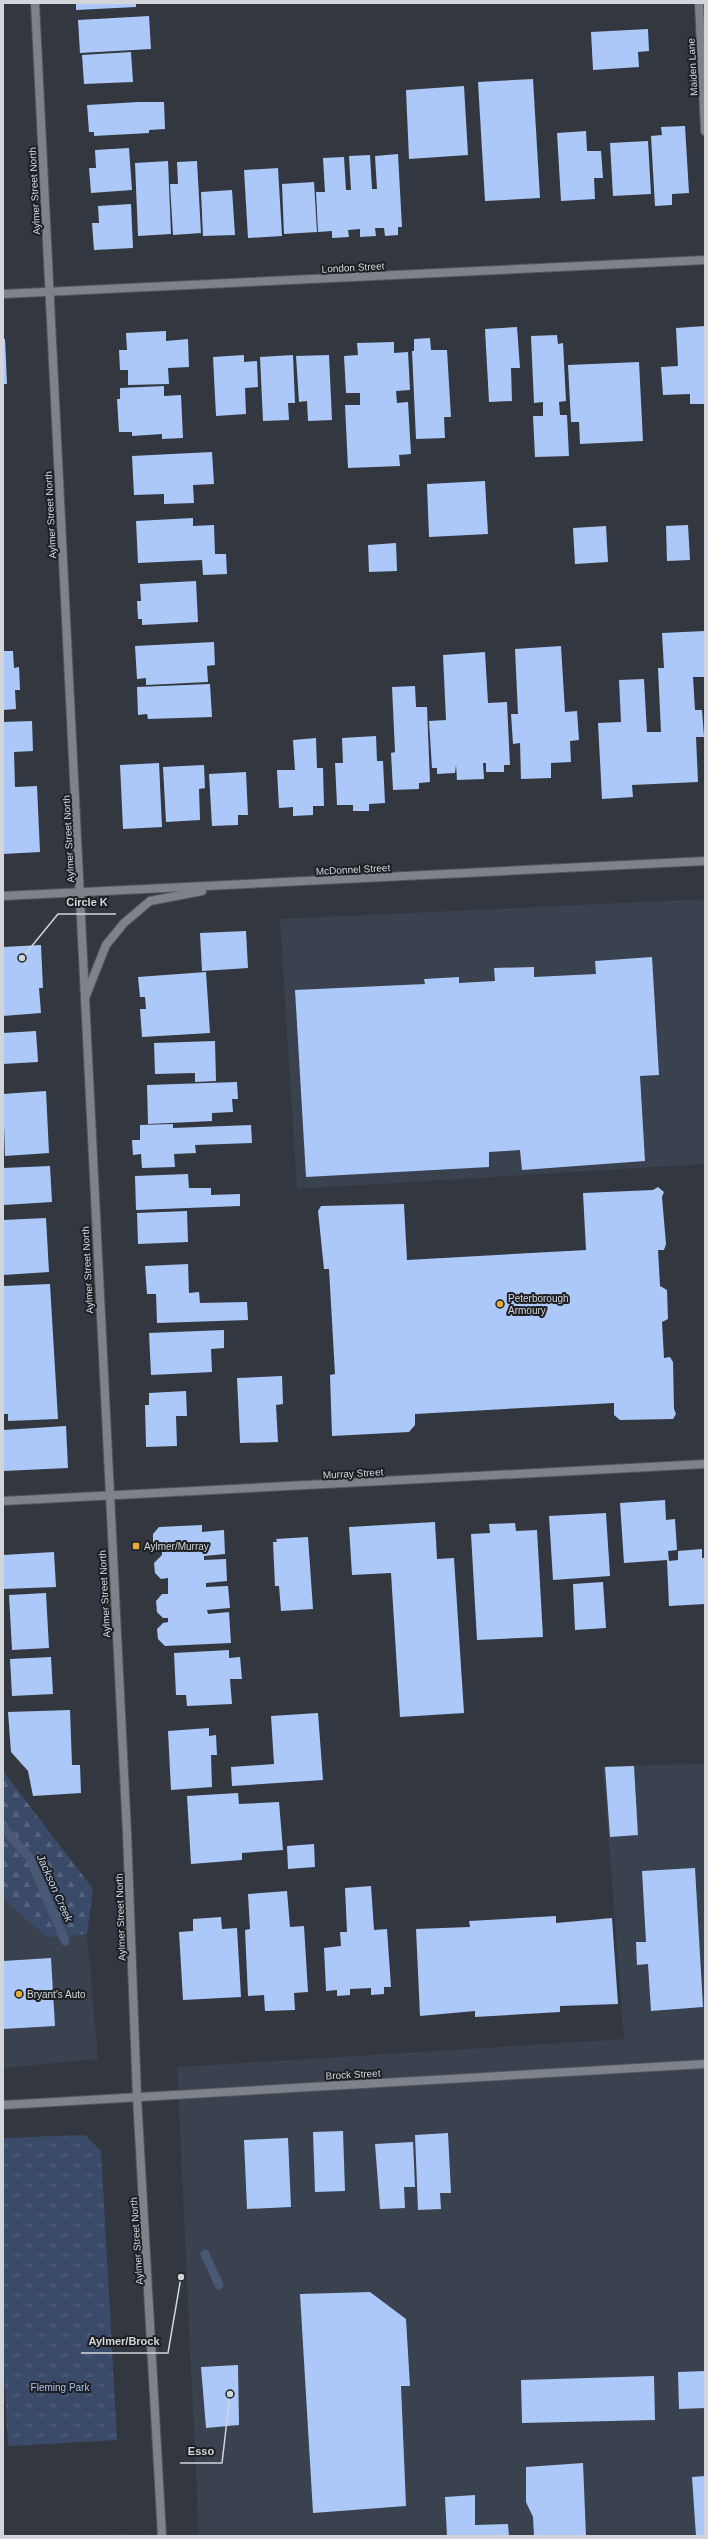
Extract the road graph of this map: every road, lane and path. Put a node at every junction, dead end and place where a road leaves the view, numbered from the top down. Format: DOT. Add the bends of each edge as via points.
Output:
graph roads {
  1 [pos="35,3"];
  2 [pos="699,3"];
  3 [pos="705,131"];
  4 [pos="705,260"];
  5 [pos="48,292"];
  6 [pos="3,294"];
  7 [pos="705,861"];
  8 [pos="230,886"];
  9 [pos="81,893"];
  10 [pos="3,896"];
  11 [pos="84,1001"];
  12 [pos="705,1464"];
  13 [pos="109,1495"];
  14 [pos="3,1501"];
  15 [pos="705,2064"];
  16 [pos="137,2097"];
  17 [pos="3,2105"];
  18 [pos="162,2536"];
  1 -- 5 [label="street, Aylmer Street North"];
  2 -- 3 [label="street, Maiden Lane"];
  4 -- 5 [label="street, London Street"];
  5 -- 6 [label="street, London Street"];
  5 -- 9 [label="street, Aylmer Street North"];
  7 -- 8 [label="street, McDonnel Street"];
  8 -- 9 [label="street, McDonnel Street"];
  8 -- 11 [label="street" via="150,901 124,923 106,945"];
  9 -- 10 [label="street, McDonnel Street"];
  9 -- 11 [label="street, Aylmer Street North"];
  11 -- 13 [label="street, Aylmer Street North"];
  12 -- 13 [label="street, Murray Street"];
  13 -- 14 [label="street, Murray Street"];
  13 -- 16 [label="street, Aylmer Street North" via="127,1833"];
  15 -- 16 [label="street, Brock Street"];
  16 -- 17 [label="street, Brock Street"];
  16 -- 18 [label="street, Aylmer Street North"];
}
